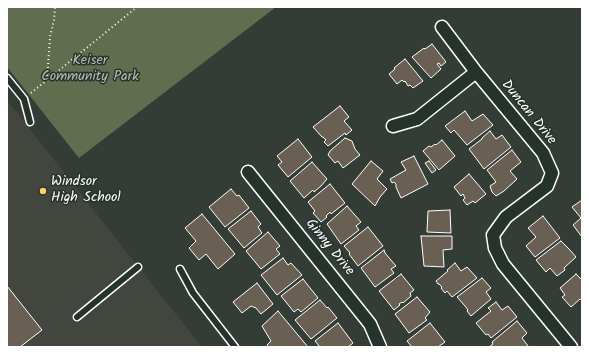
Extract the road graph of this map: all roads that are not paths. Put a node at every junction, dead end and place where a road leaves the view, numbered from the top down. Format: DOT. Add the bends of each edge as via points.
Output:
graph roads {
  1 [pos="442,27"];
  2 [pos="476,72"];
  3 [pos="7,78"];
  4 [pos="30,122"];
  5 [pos="393,126"];
  6 [pos="248,172"];
  7 [pos="138,267"];
  8 [pos="180,269"];
  9 [pos="77,317"];
  10 [pos="235,347"];
  11 [pos="380,347"];
  12 [pos="572,347"];
  1 -- 2 [label="street, Duncan Drive"];
  2 -- 5 [label="street" via="417,119"];
  2 -- 12 [label="street, Duncan Drive" via="543,153 552,173 547,186 506,217 492,235 495,248 503,264"];
  3 -- 4 [label="lane" via="24,99"];
  6 -- 11 [label="street, Ginny Drive" via="370,324"];
  7 -- 9 [label="lane"];
  8 -- 10 [label="lane" via="193,293"];
}
